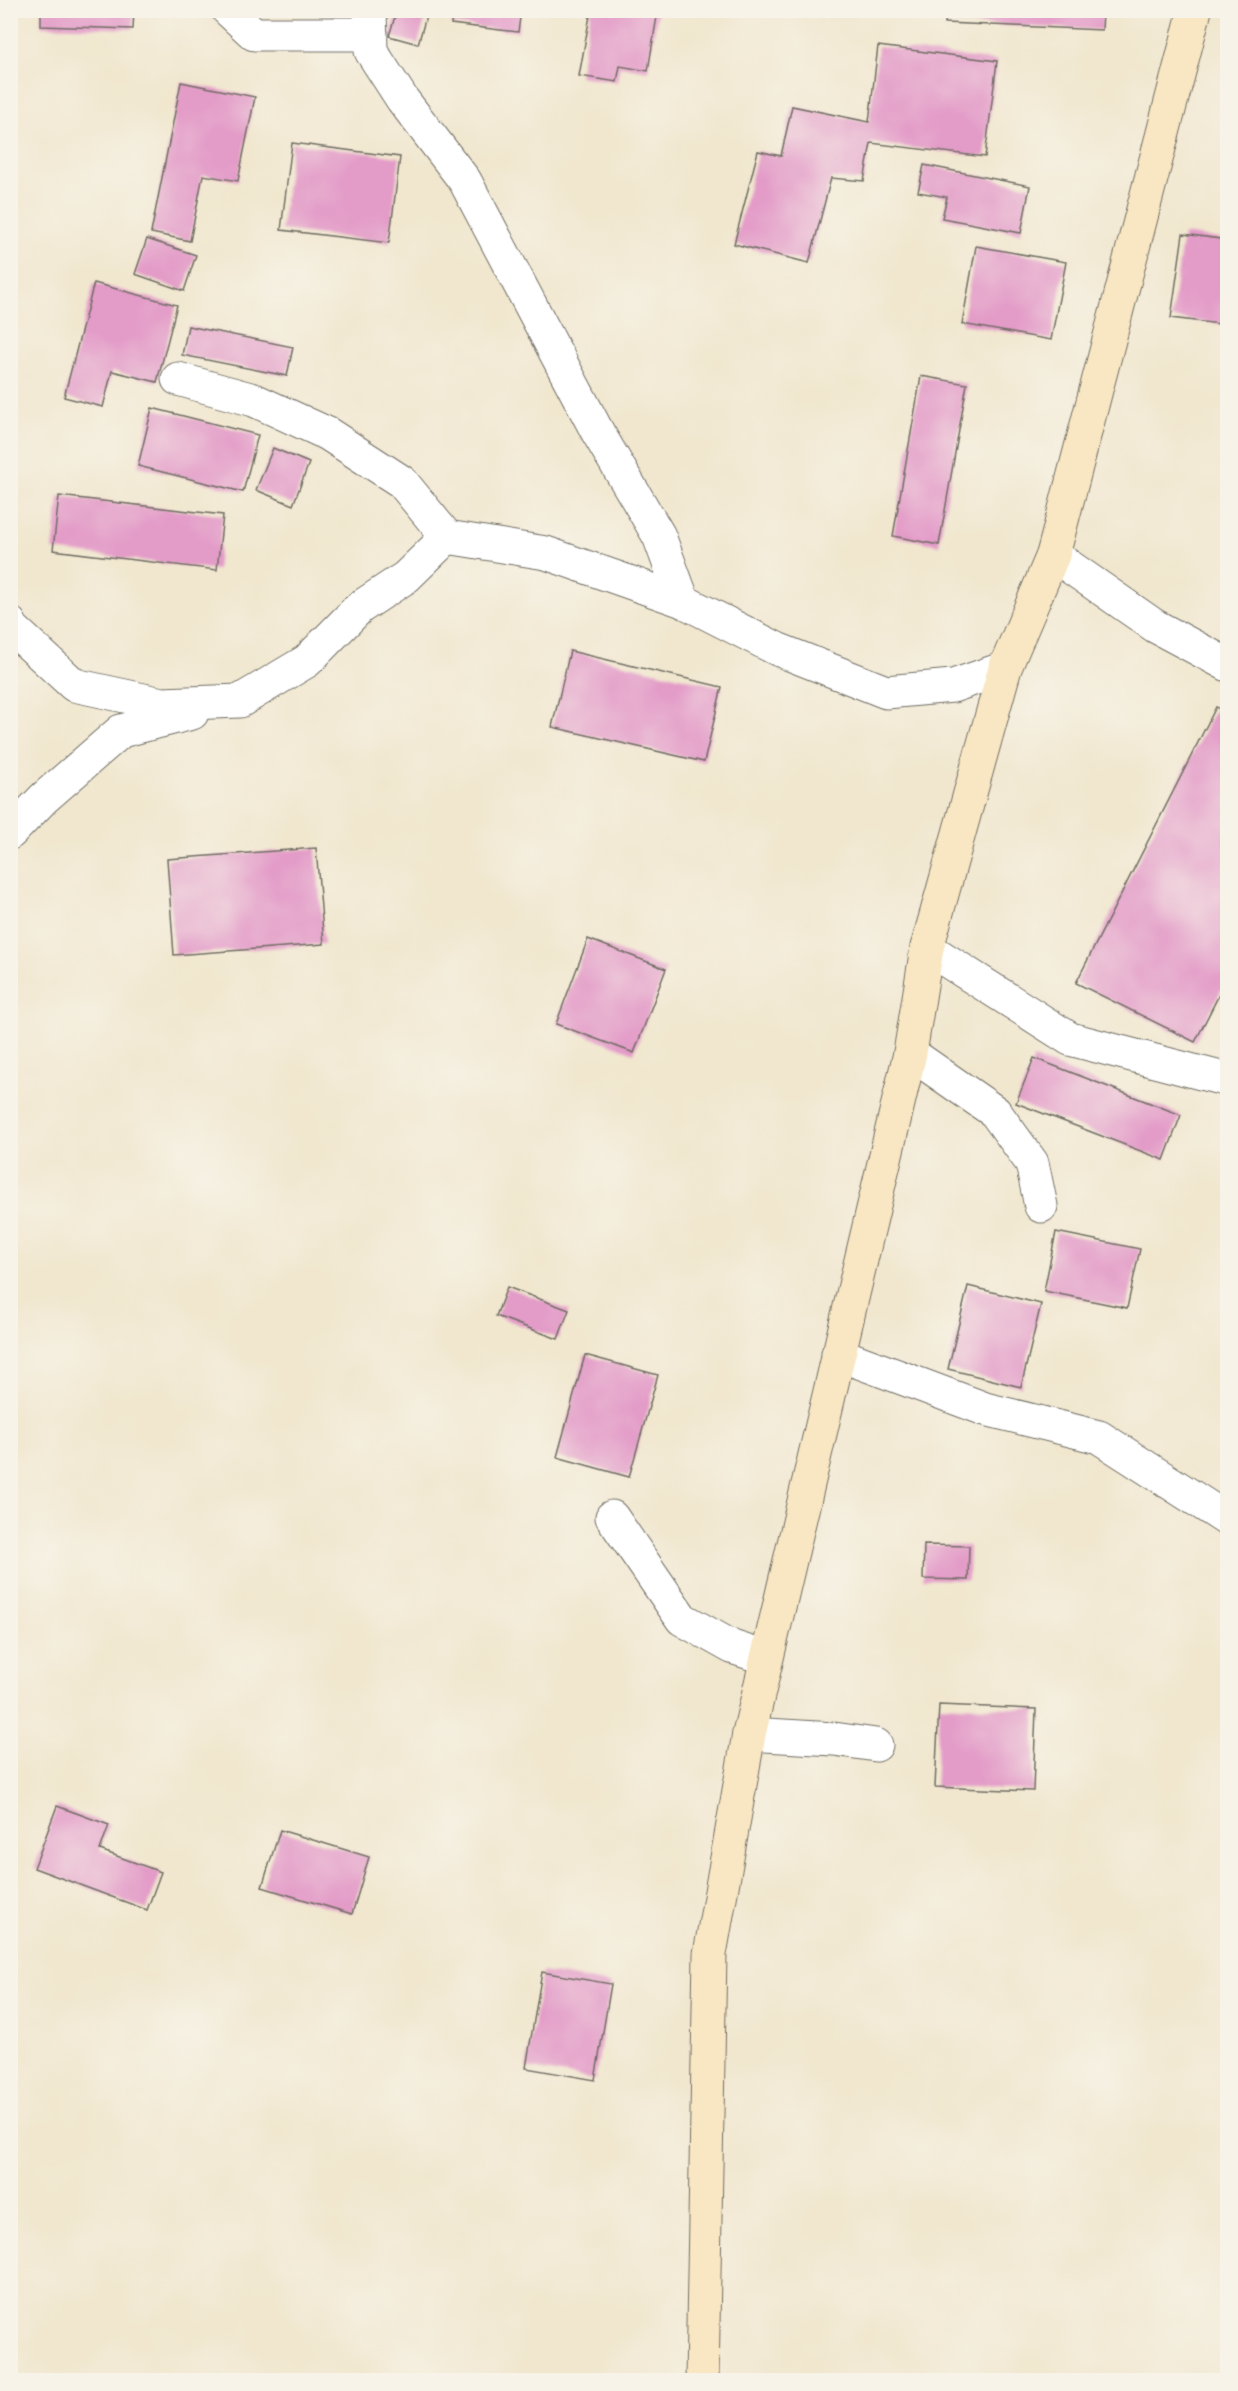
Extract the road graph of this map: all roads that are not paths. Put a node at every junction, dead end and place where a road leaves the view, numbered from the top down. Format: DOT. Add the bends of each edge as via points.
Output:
graph roads {
  1 [pos="228,10"];
  2 [pos="1195,10"];
  3 [pos="370,22"];
  4 [pos="178,379"];
  5 [pos="447,537"];
  6 [pos="1053,555"];
  7 [pos="683,601"];
  8 [pos="10,623"];
  9 [pos="1227,665"];
  10 [pos="1005,668"];
  11 [pos="240,701"];
  12 [pos="10,833"];
  13 [pos="927,948"];
  14 [pos="910,1053"];
  15 [pos="1227,1080"];
  16 [pos="1041,1206"];
  17 [pos="838,1354"];
  18 [pos="612,1517"];
  19 [pos="1227,1520"];
  20 [pos="766,1658"];
  21 [pos="748,1734"];
  22 [pos="876,1745"];
  23 [pos="702,2380"];
  1 -- 3 [label="street" via="254,33"];
  2 -- 6 [label="main road"];
  3 -- 7 [label="street" via="371,51 465,182 597,430 659,536"];
  4 -- 5 [label="street" via="254,400 328,434 402,482"];
  5 -- 7 [label="street" via="546,553"];
  5 -- 11 [label="street" via="406,576 359,608 307,661"];
  6 -- 9 [label="street" via="1155,626"];
  6 -- 10 [label="main road"];
  7 -- 10 [label="street" via="777,649 886,692 953,686"];
  8 -- 11 [label="street" via="74,685 162,704"];
  10 -- 13 [label="main road"];
  11 -- 12 [label="street" via="121,731"];
  13 -- 14 [label="main road"];
  13 -- 15 [label="street" via="1070,1039"];
  14 -- 16 [label="street" via="995,1112 1032,1163"];
  14 -- 17 [label="main road"];
  17 -- 19 [label="street" via="985,1409 1099,1437"];
  17 -- 20 [label="main road"];
  18 -- 20 [label="street" via="682,1619 732,1647"];
  20 -- 21 [label="main road"];
  21 -- 22 [label="street" via="834,1738"];
  21 -- 23 [label="main road" via="710,1954"];
}
